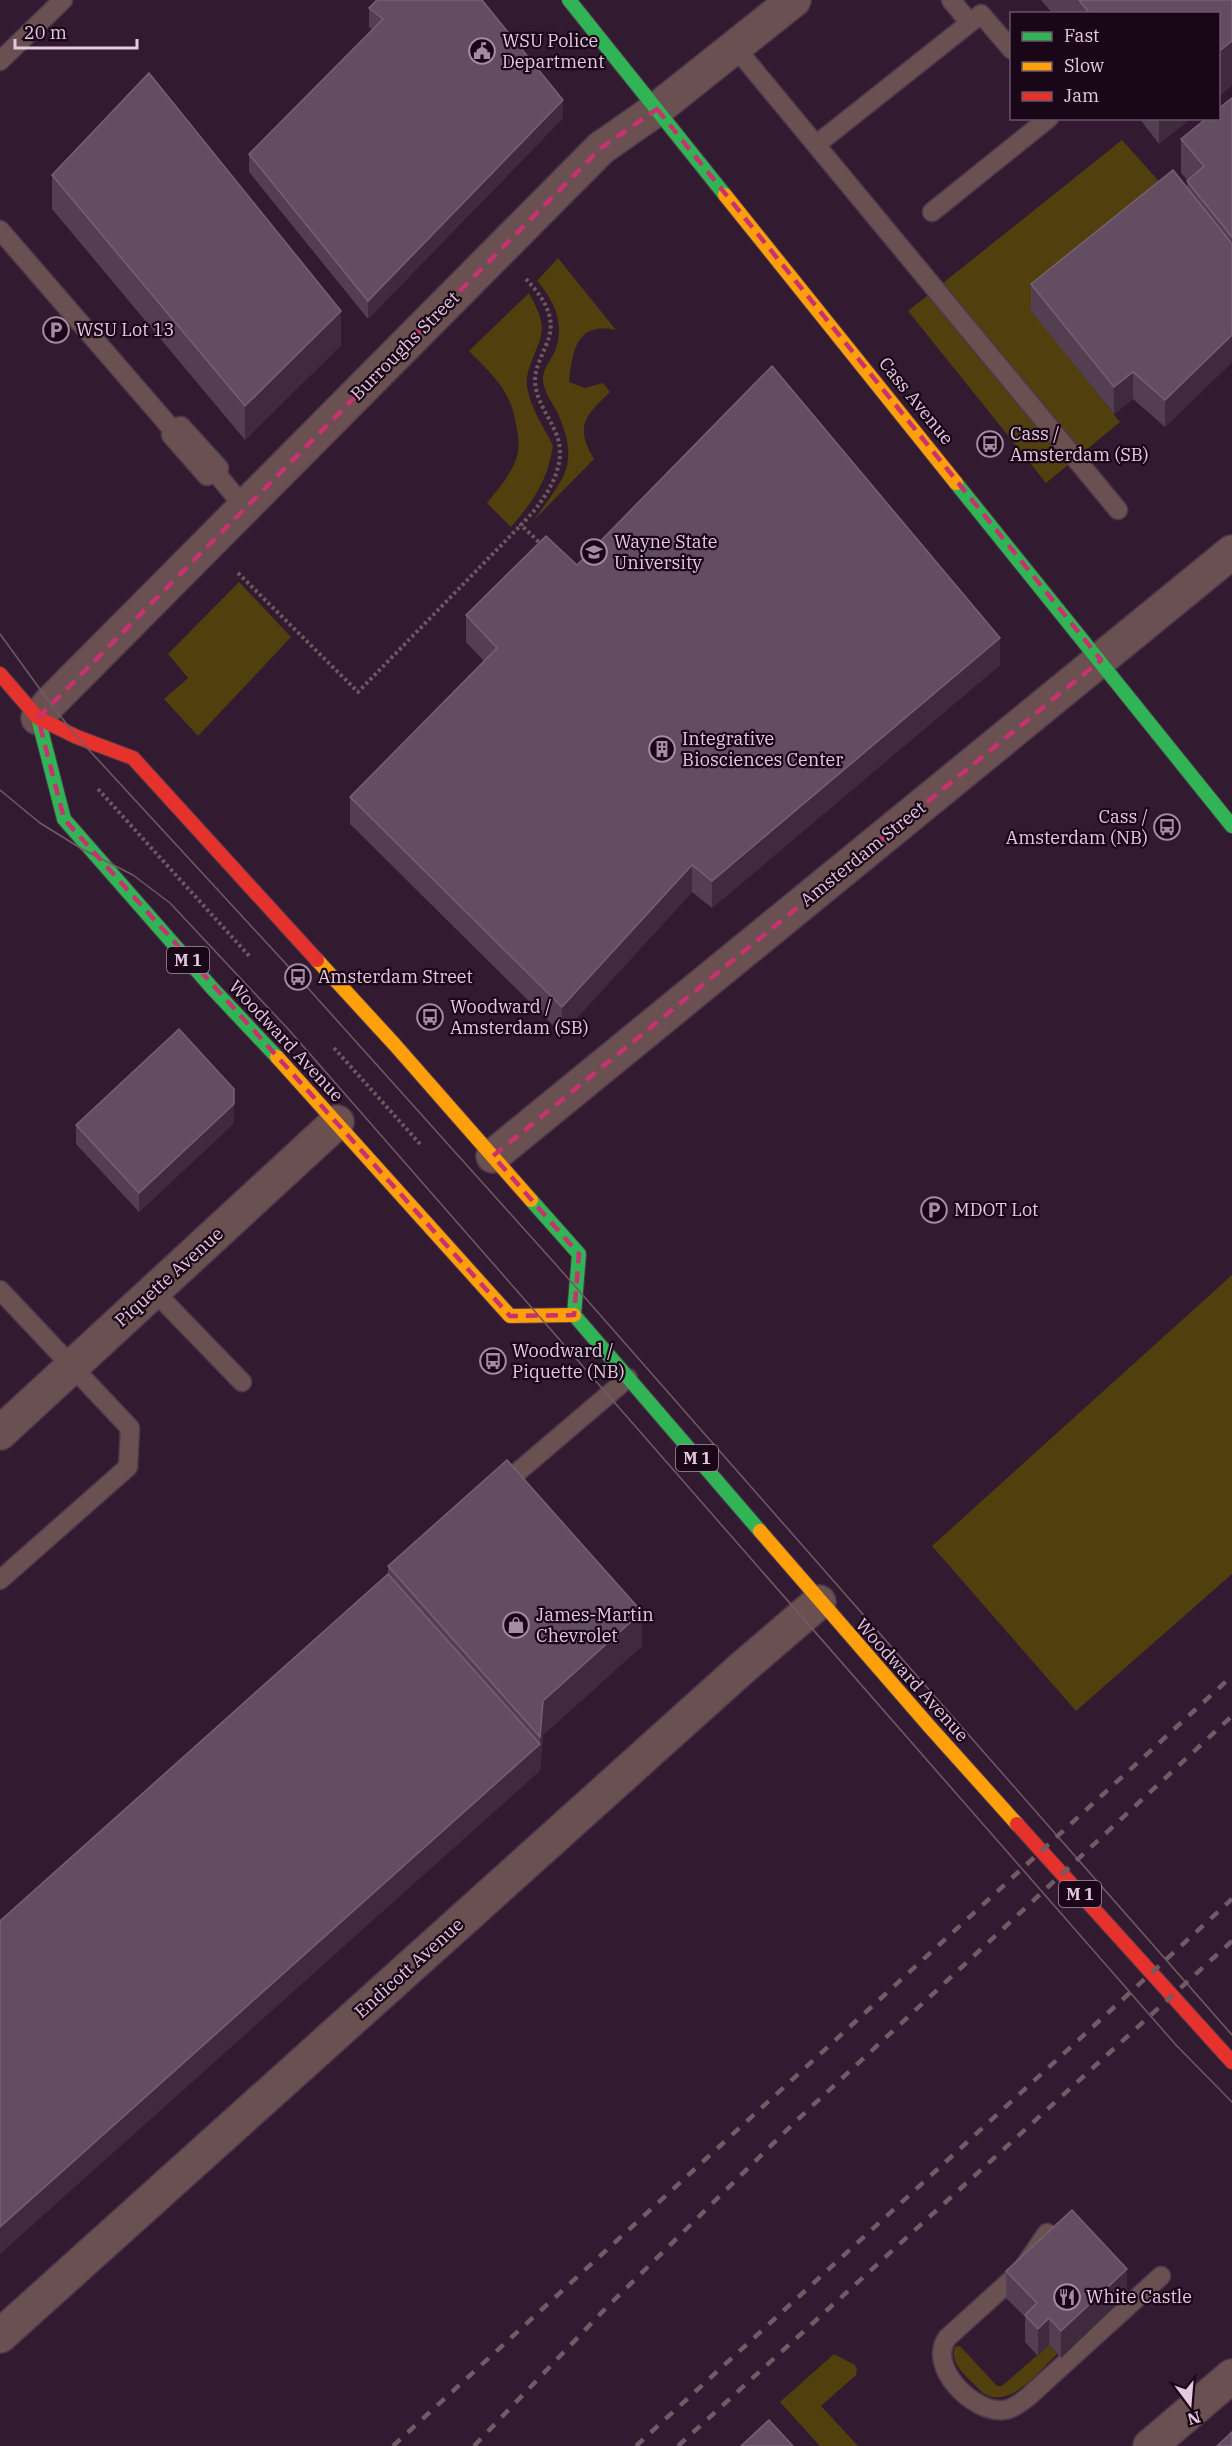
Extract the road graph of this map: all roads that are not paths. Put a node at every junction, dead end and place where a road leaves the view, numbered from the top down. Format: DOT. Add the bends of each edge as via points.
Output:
graph roads {
  1 [pos="63,0"];
  2 [pos="569,0"];
  3 [pos="794,0"];
  4 [pos="951,0"];
  5 [pos="969,22"];
  6 [pos="735,47"];
  7 [pos="1010,49"];
  8 [pos="0,62"];
  9 [pos="657,109"];
  10 [pos="1047,120"];
  11 [pos="817,144"];
  12 [pos="932,212"];
  13 [pos="0,230"];
  14 [pos="245,508"];
  15 [pos="1118,510"];
  16 [pos="1232,552"];
  17 [pos="1101,660"];
  18 [pos="0,674"];
  19 [pos="39,718"];
  20 [pos="1232,826"];
  21 [pos="337,1122"];
  22 [pos="493,1156"];
  23 [pos="0,1290"];
  24 [pos="154,1291"];
  25 [pos="574,1315"];
  26 [pos="71,1367"];
  27 [pos="628,1378"];
  28 [pos="242,1382"];
  29 [pos="0,1432"];
  30 [pos="489,1497"];
  31 [pos="0,1580"];
  32 [pos="819,1602"];
  33 [pos="1232,2062"];
  34 [pos="1047,2233"];
  35 [pos="1161,2276"];
  36 [pos="0,2336"];
  37 [pos="1232,2376"];
  38 [pos="1150,2446"];
  1 -- 8 [label="lane"];
  2 -- 9 [label="main road, Cass Avenue"];
  3 -- 6 [label="street, Burroughs Street"];
  4 -- 5 [label="lane"];
  5 -- 7 [label="lane" via="981,14"];
  5 -- 11 [label="lane"];
  6 -- 9 [label="street, Burroughs Street"];
  6 -- 11 [label="lane"];
  9 -- 14 [label="street, Burroughs Street" via="601,148"];
  9 -- 17 [label="main road, Cass Avenue"];
  10 -- 12 [label="lane"];
  11 -- 15 [label="lane"];
  13 -- 14 [label="lane" via="172,429 181,426 219,468 216,473"];
  14 -- 19 [label="street, Burroughs Street"];
  16 -- 17 [label="street, Amsterdam Street"];
  17 -- 20 [label="main road, Cass Avenue"];
  17 -- 22 [label="street, Amsterdam Street"];
  18 -- 19 [label="main road, Woodward Avenue / M 1"];
  19 -- 21 [label="main road, Woodward Avenue / M 1" via="64,819 212,988"];
  19 -- 22 [label="main road, Woodward Avenue / M 1" via="133,758"];
  21 -- 24 [label="street, Piquette Avenue"];
  21 -- 25 [label="main road, Woodward Avenue / M 1" via="510,1316"];
  22 -- 25 [label="main road, Woodward Avenue / M 1" via="579,1254"];
  23 -- 26 [label="lane"];
  24 -- 26 [label="street, Piquette Avenue"];
  24 -- 28 [label="lane"];
  25 -- 27 [label="main road, Woodward Avenue / M 1"];
  26 -- 29 [label="street, Piquette Avenue"];
  26 -- 31 [label="lane" via="130,1428 128,1467"];
  27 -- 30 [label="lane"];
  27 -- 32 [label="main road, Woodward Avenue / M 1"];
  32 -- 33 [label="main road, Woodward Avenue / M 1"];
  32 -- 36 [label="street, Endicott Avenue"];
  34 -- 35 [label="lane" via="1020,2271 941,2347 941,2362 947,2374 961,2390 989,2408 1004,2410 1028,2397"];
  37 -- 38 [label="street"];
}
